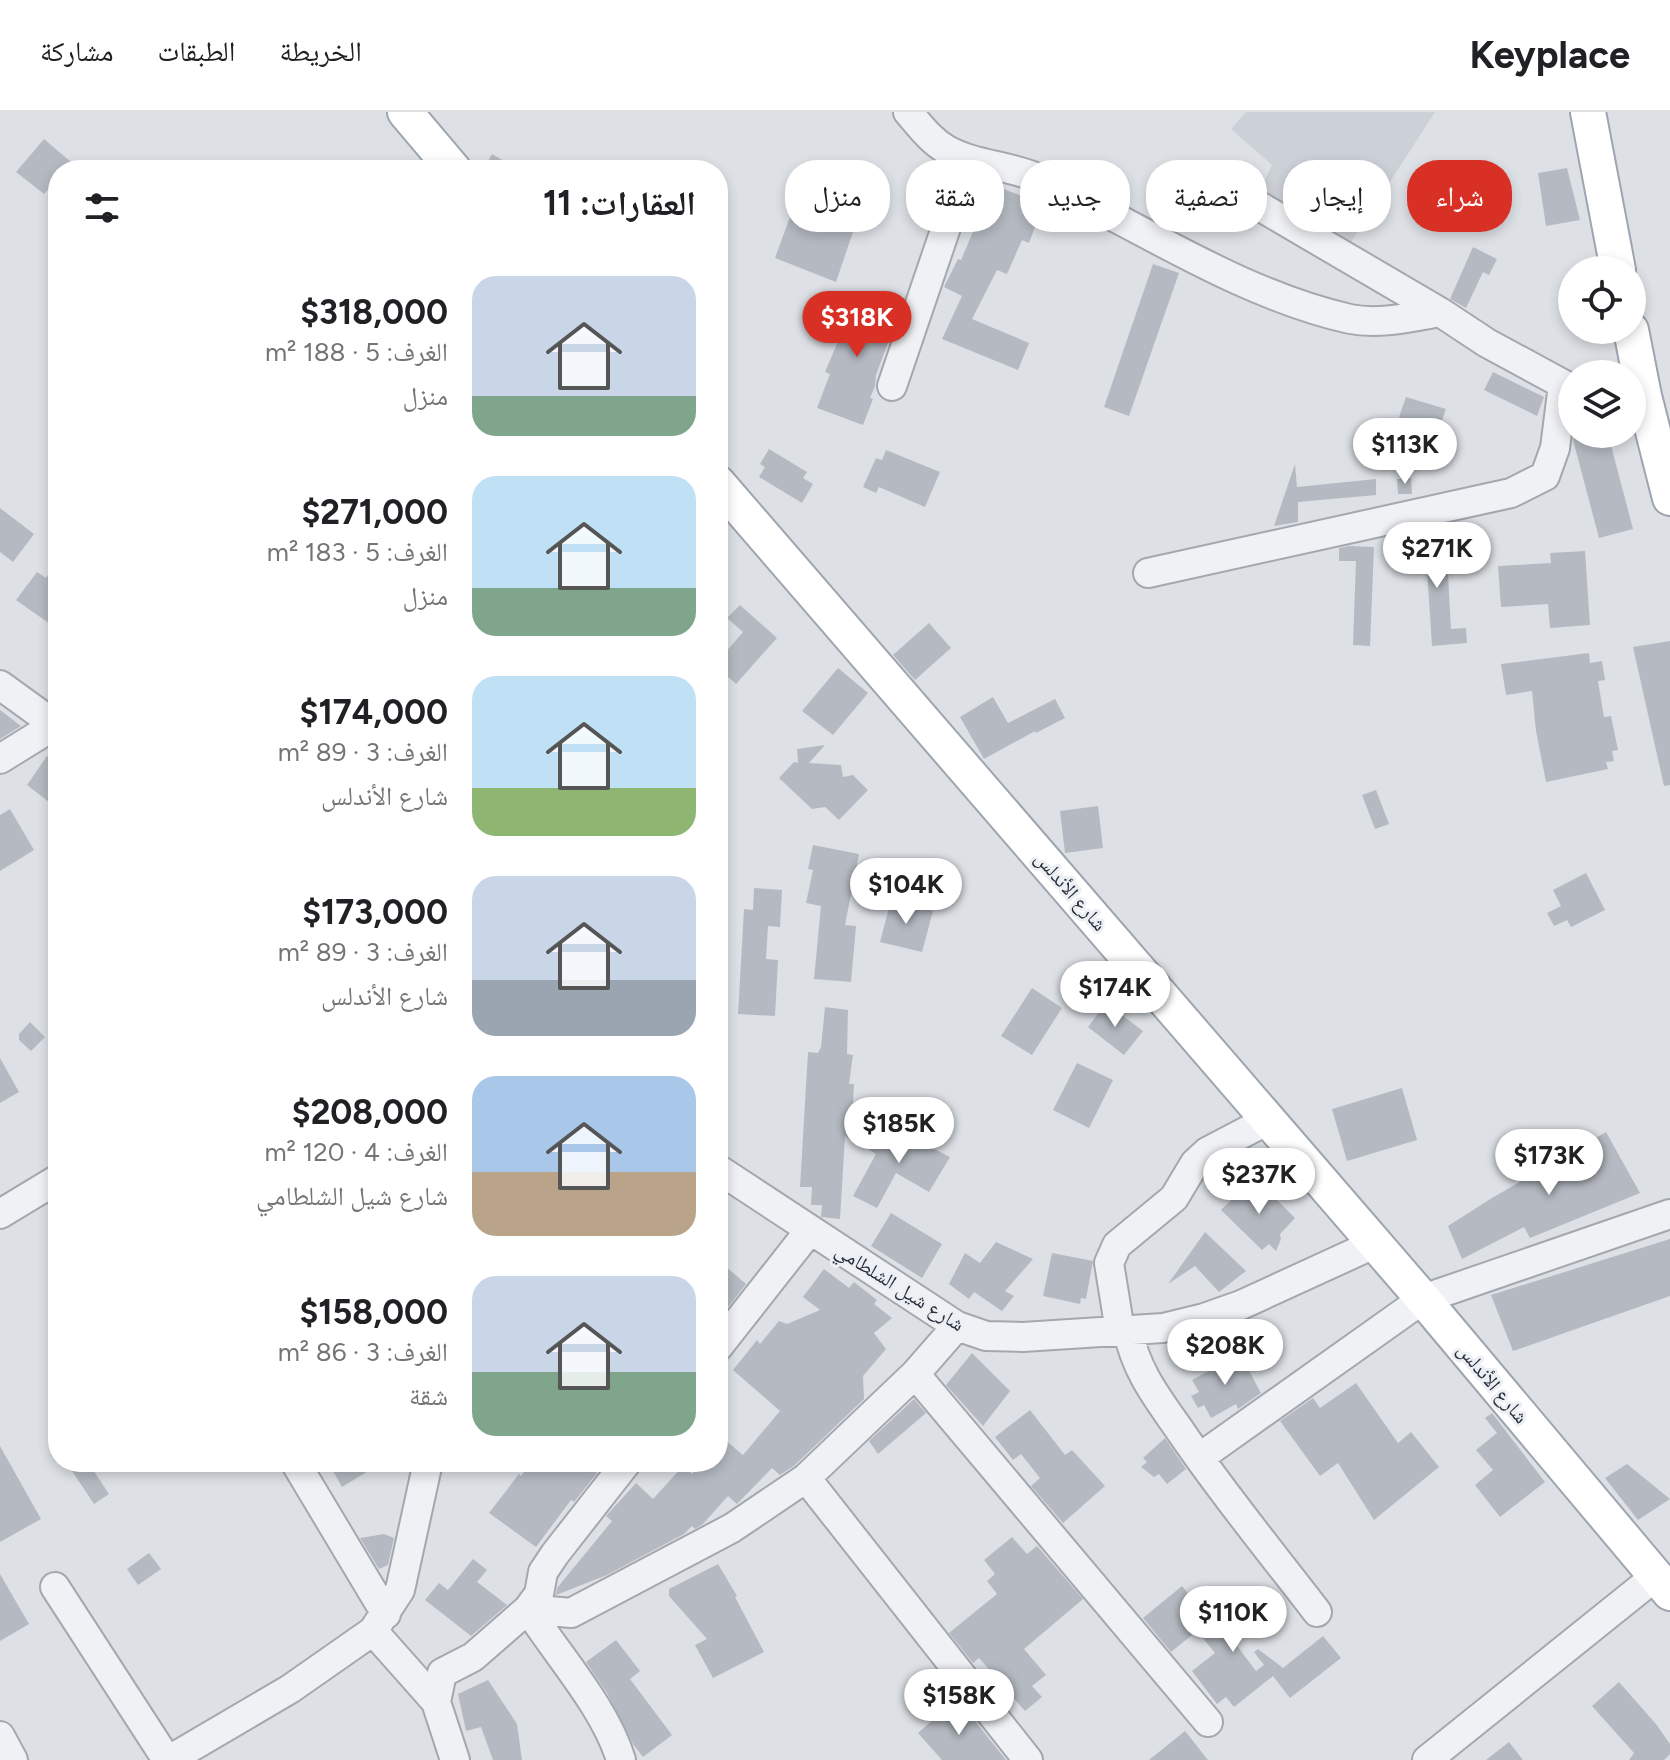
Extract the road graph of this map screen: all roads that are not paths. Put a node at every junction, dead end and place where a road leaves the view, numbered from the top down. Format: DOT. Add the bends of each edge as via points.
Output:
graph roads {
  1 [pos="405,112"];
  2 [pos="908,112"];
  3 [pos="1588,112"];
  4 [pos="446,160"];
  5 [pos="969,160"];
  6 [pos="1004,169"];
  7 [pos="1267,211"];
  8 [pos="944,232"];
  9 [pos="1615,256"];
  10 [pos="1440,312"];
  11 [pos="1558,382"];
  12 [pos="892,386"];
  13 [pos="1646,422"];
  14 [pos="1558,433"];
  15 [pos="728,495"];
  16 [pos="1670,498"];
  17 [pos="1148,573"];
  18 [pos="0,685"];
  19 [pos="48,720"];
  20 [pos="48,731"];
  21 [pos="0,759"];
  22 [pos="1268,1120"];
  23 [pos="728,1176"];
  24 [pos="48,1184"];
  25 [pos="4,1205"];
  26 [pos="1670,1214"];
  27 [pos="810,1230"];
  28 [pos="1374,1244"];
  29 [pos="1423,1299"];
  30 [pos="957,1326"];
  31 [pos="1124,1330"];
  32 [pos="728,1334"];
  33 [pos="915,1374"];
  34 [pos="1199,1458"];
  35 [pos="300,1472"];
  36 [pos="426,1472"];
  37 [pos="619,1472"];
  38 [pos="806,1478"];
  39 [pos="1663,1585"];
  40 [pos="55,1587"];
  41 [pos="528,1609"];
  42 [pos="1317,1612"];
  43 [pos="380,1622"];
  44 [pos="436,1702"];
  45 [pos="1208,1722"];
  46 [pos="0,1736"];
  47 [pos="13,1760"];
  48 [pos="168,1760"];
  49 [pos="455,1760"];
  50 [pos="621,1760"];
  51 [pos="1028,1760"];
  52 [pos="1427,1760"];
  1 -- 4 [label="main road"];
  2 -- 5 [label="street" via="942,147"];
  3 -- 9 [label="main road"];
  6 -- 10 [label="street" via="1036,177 1149,237 1285,299 1352,319 1393,320"];
  7 -- 10 [label="street"];
  8 -- 12 [label="street"];
  10 -- 11 [label="street"];
  13 -- 16 [label="main road"];
  14 -- 17 [label="street" via="1545,476 1511,493"];
  15 -- 22 [label="main road, شارع الأندلس"];
  18 -- 19 [label="street"];
  20 -- 21 [label="street"];
  22 -- 28 [label="main road, شارع الأندلس"];
  22 -- 31 [label="street" via="1207,1152 1174,1198 1117,1245 1109,1263"];
  23 -- 27 [label="street, شارع شيل الشلطامي"];
  24 -- 25 [label="street"];
  26 -- 29 [label="street"];
  27 -- 30 [label="street, شارع شيل الشلطامي"];
  27 -- 32 [label="street"];
  28 -- 29 [label="main road, شارع الأندلس"];
  28 -- 31 [label="street, شارع شيل الشلطامي" via="1204,1318"];
  29 -- 34 [label="street"];
  29 -- 39 [label="main road, شارع الأندلس"];
  30 -- 31 [label="street, شارع شيل الشلطامي" via="986,1336"];
  30 -- 33 [label="street"];
  31 -- 34 [label="street" via="1139,1370"];
  33 -- 38 [label="street"];
  33 -- 45 [label="street"];
  34 -- 42 [label="street"];
  35 -- 43 [label="street"];
  36 -- 43 [label="street" via="400,1590"];
  37 -- 41 [label="street" via="543,1572 539,1594"];
  38 -- 41 [label="street" via="732,1528 571,1613"];
  38 -- 51 [label="street"];
  39 -- 52 [label="street"];
  40 -- 48 [label="street"];
  41 -- 44 [label="street" via="473,1657 442,1673"];
  41 -- 50 [label="street" via="591,1701"];
  43 -- 44 [label="street"];
  43 -- 48 [label="street" via="290,1689"];
  44 -- 49 [label="street"];
  46 -- 47 [label="street"];
}
